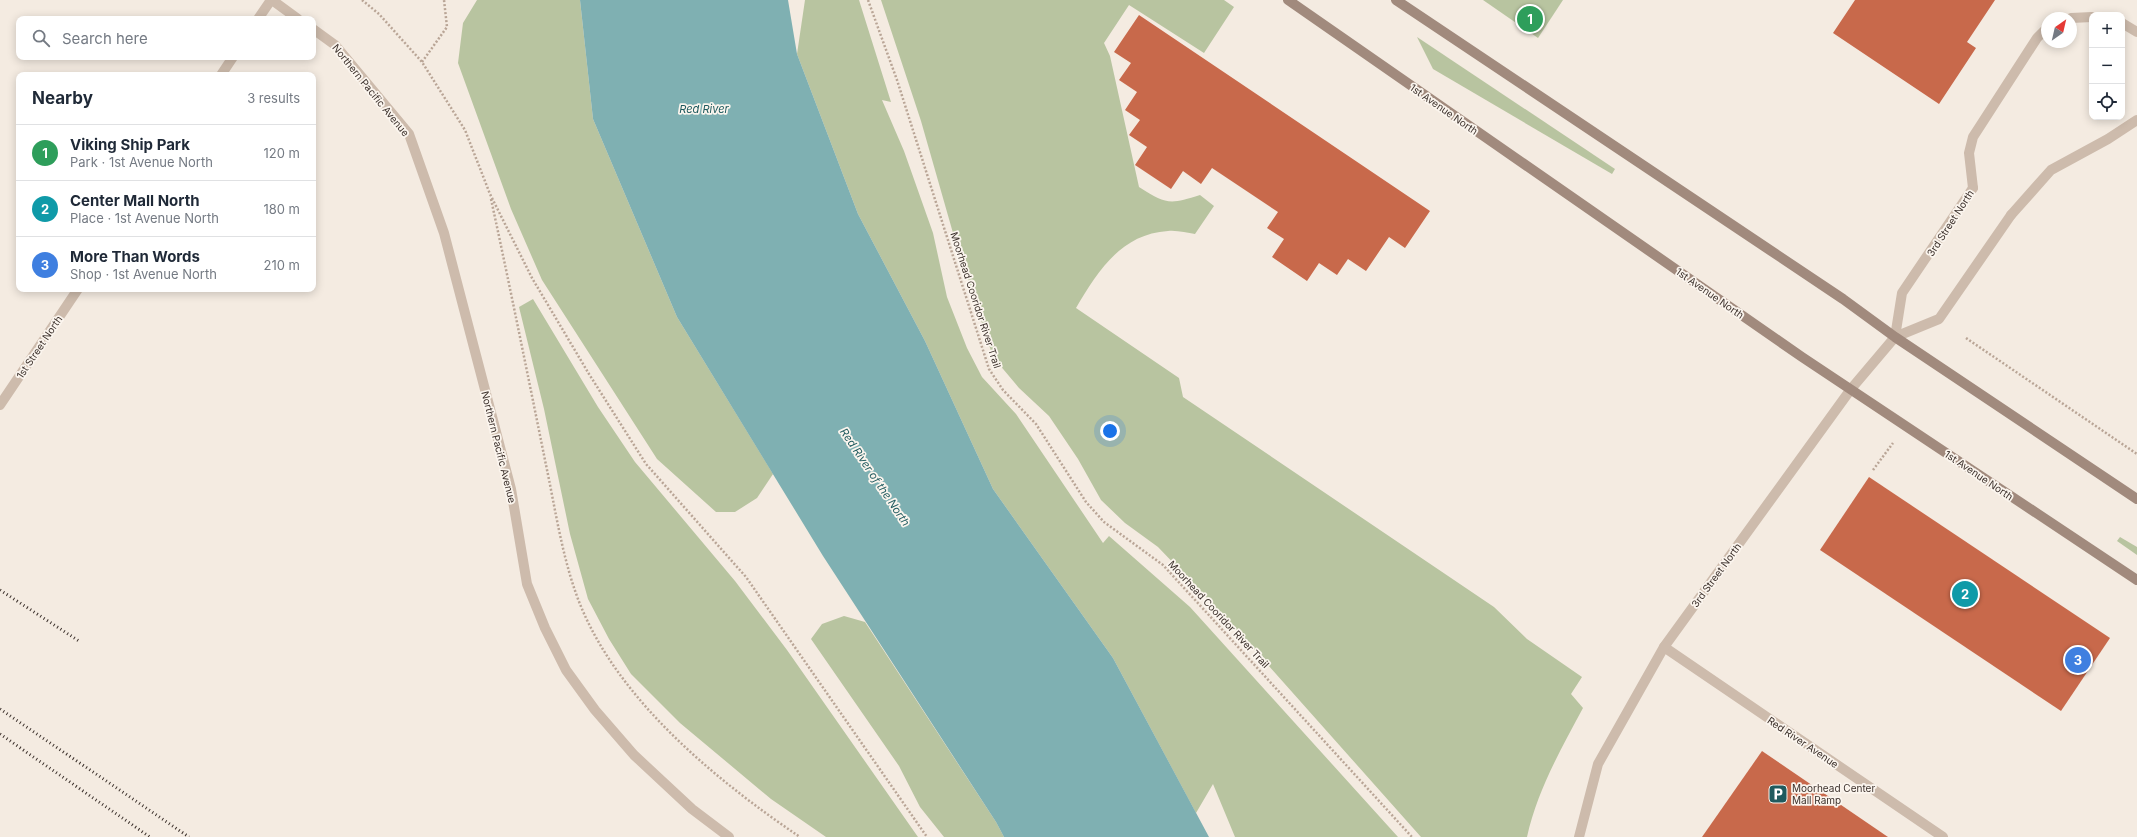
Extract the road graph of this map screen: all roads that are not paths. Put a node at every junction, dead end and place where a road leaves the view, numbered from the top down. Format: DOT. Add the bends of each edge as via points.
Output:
graph roads {
  1 [pos="271,0"];
  2 [pos="1288,0"];
  3 [pos="1396,0"];
  4 [pos="260,16"];
  5 [pos="294,16"];
  6 [pos="2089,17"];
  7 [pos="2077,18"];
  8 [pos="2125,25"];
  9 [pos="316,31"];
  10 [pos="2137,32"];
  11 [pos="2041,34"];
  12 [pos="231,60"];
  13 [pos="223,72"];
  14 [pos="2137,120"];
  15 [pos="76,292"];
  16 [pos="1896,337"];
  17 [pos="1851,389"];
  18 [pos="0,405"];
  19 [pos="2137,499"];
  20 [pos="2137,580"];
  21 [pos="1664,648"];
  22 [pos="730,837"];
  23 [pos="1578,837"];
  24 [pos="1943,837"];
  1 -- 4 [label="street"];
  1 -- 5 [label="street"];
  2 -- 17 [label="main road, 1st Avenue North"];
  3 -- 16 [label="main road"];
  6 -- 7 [label="street"];
  8 -- 10 [label="street"];
  9 -- 22 [label="street, Northern Pacific Avenue" via="335,44 409,134 444,233 511,489 527,584 566,670 595,710 634,755 692,809"];
  11 -- 16 [label="street, 3rd Street North" via="1973,137 1969,153 1973,188 1902,293"];
  12 -- 13 [label="street"];
  14 -- 16 [label="street, 3rd Street North" via="2051,170 2011,215 1939,319"];
  15 -- 18 [label="street, 1st Street North"];
  16 -- 17 [label="street, 3rd Street North"];
  16 -- 19 [label="main road"];
  17 -- 20 [label="main road, 1st Avenue North"];
  17 -- 21 [label="street, 3rd Street North"];
  21 -- 23 [label="street, 3rd Street North" via="1598,764"];
  21 -- 24 [label="street, Red River Avenue"];
}
